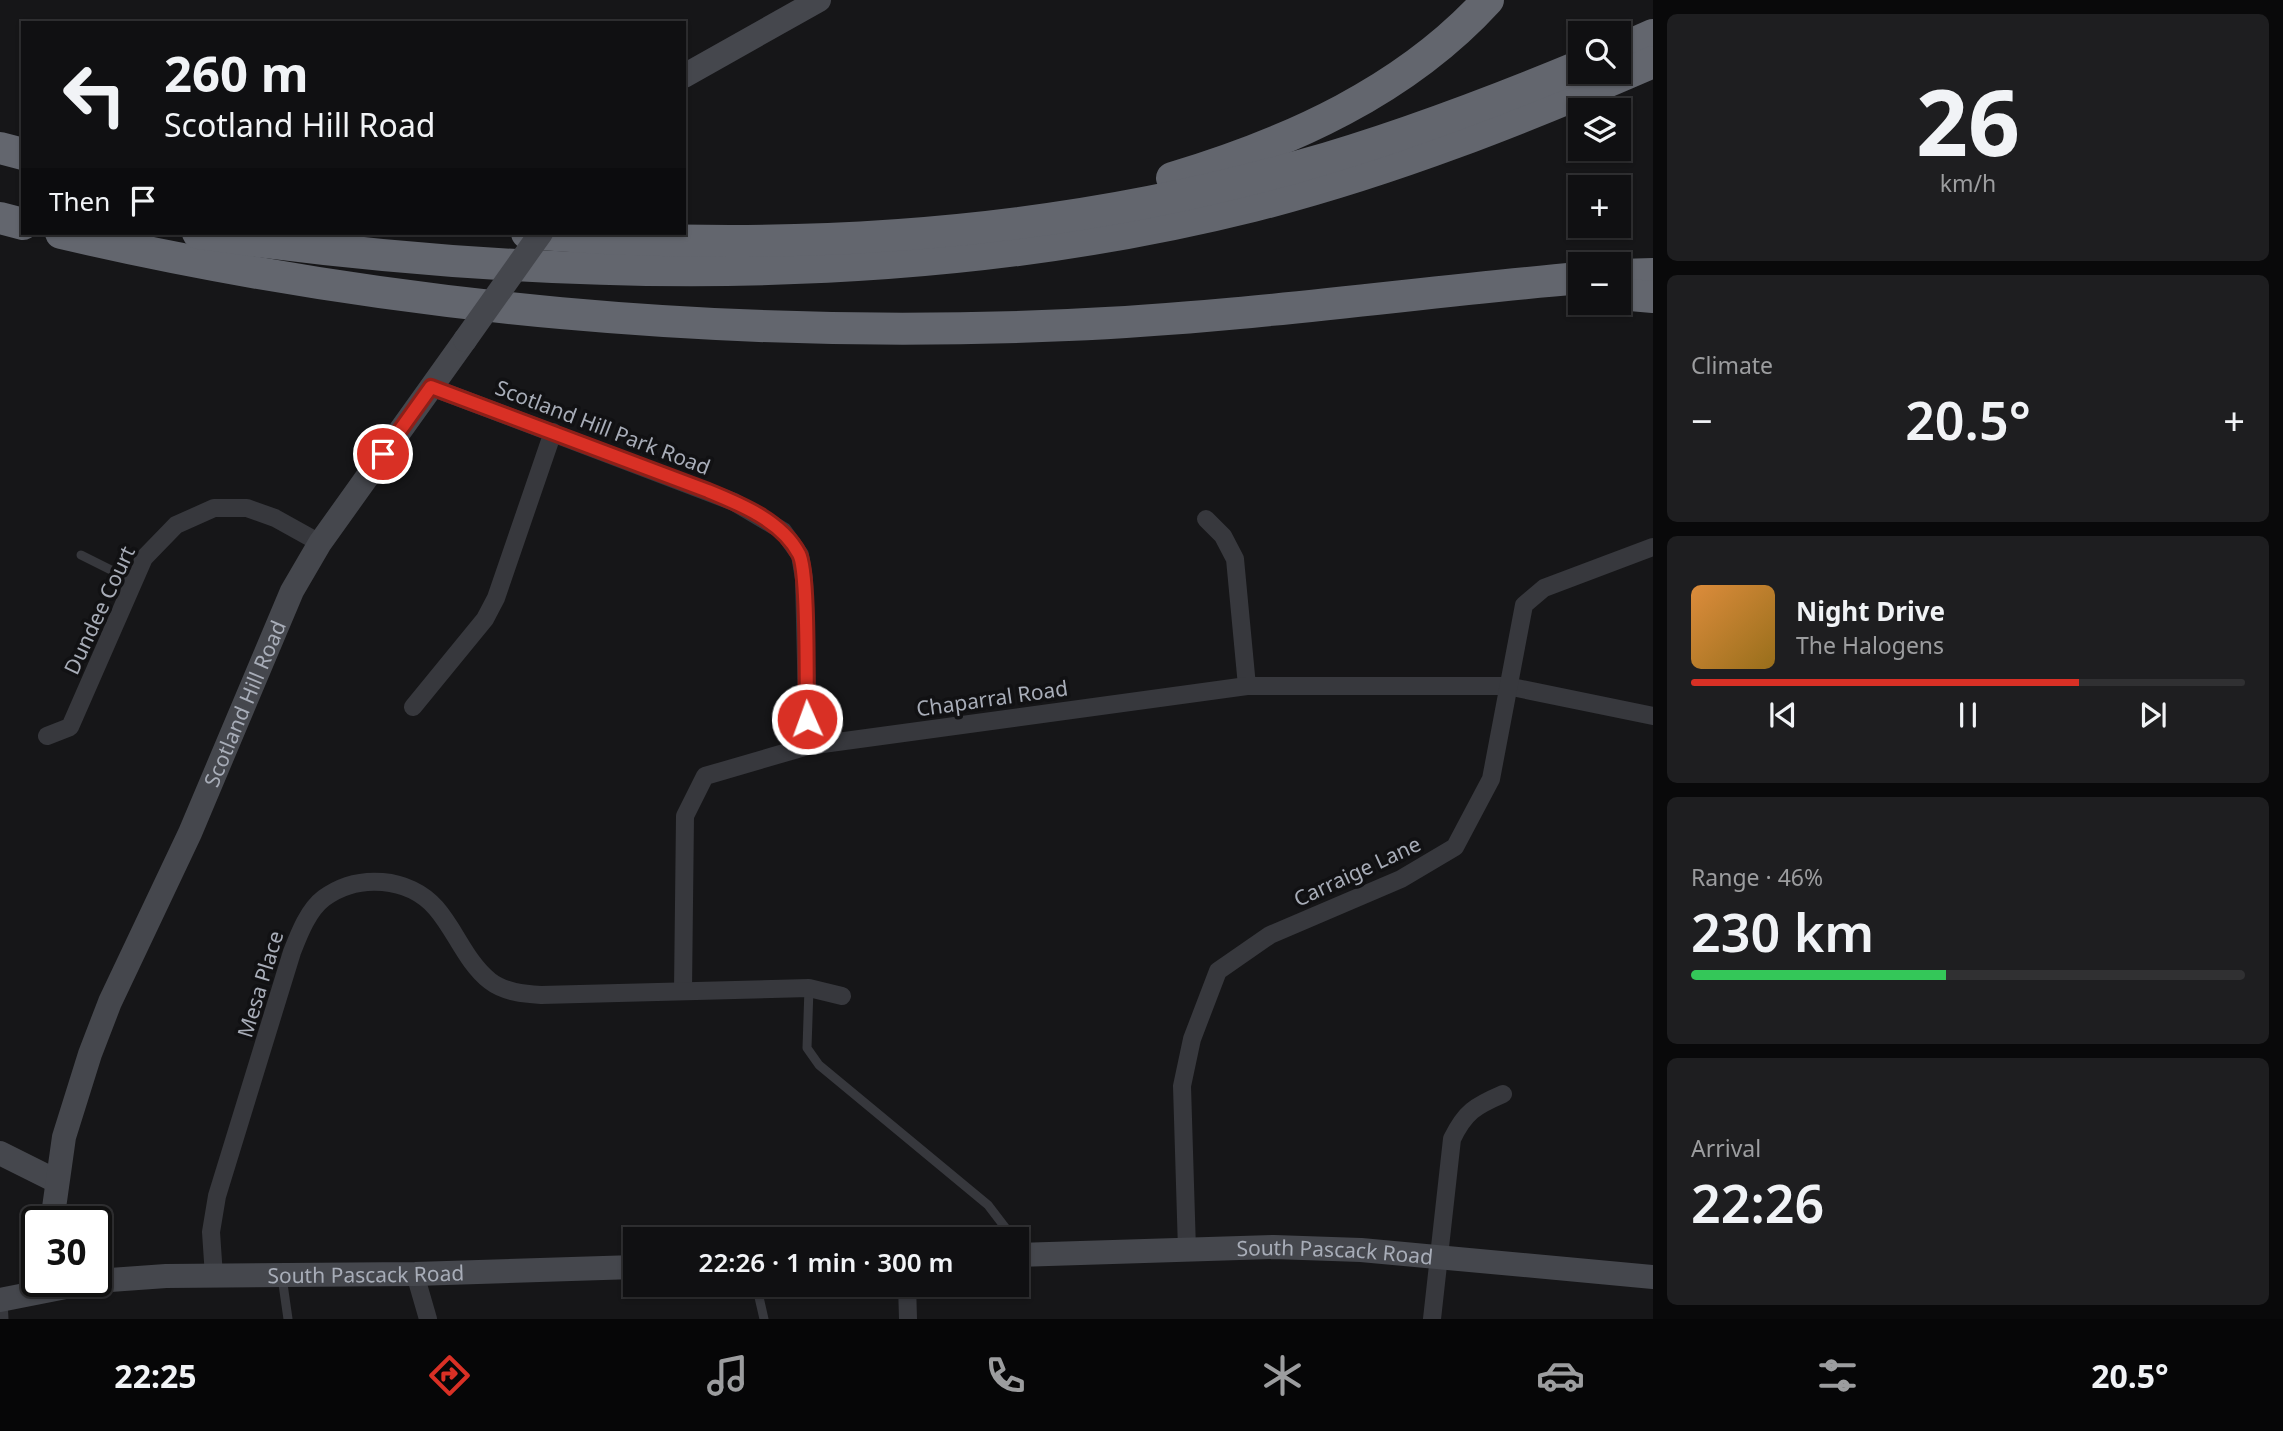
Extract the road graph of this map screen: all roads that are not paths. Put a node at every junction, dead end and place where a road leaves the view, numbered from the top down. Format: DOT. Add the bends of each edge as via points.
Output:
graph roads {
  1 [pos="819,0"];
  2 [pos="1488,0"];
  3 [pos="1653,35"];
  4 [pos="1631,45"];
  5 [pos="1653,62"];
  6 [pos="1568,71"];
  7 [pos="686,75"];
  8 [pos="0,148"];
  9 [pos="21,153"];
  10 [pos="0,199"];
  11 [pos="21,203"];
  12 [pos="0,218"];
  13 [pos="21,223"];
  14 [pos="72,235"];
  15 [pos="216,235"];
  16 [pos="540,235"];
  17 [pos="574,235"];
  18 [pos="869,238"];
  19 [pos="1653,274"];
  20 [pos="1631,275"];
  21 [pos="1568,279"];
  22 [pos="1449,291"];
  23 [pos="1568,293"];
  24 [pos="1631,295"];
  25 [pos="1653,296"];
  26 [pos="431,387"];
  27 [pos="552,432"];
  28 [pos="1206,519"];
  29 [pos="320,543"];
  30 [pos="1653,547"];
  31 [pos="81,555"];
  32 [pos="135,582"];
  33 [pos="1247,686"];
  34 [pos="1507,686"];
  35 [pos="413,708"];
  36 [pos="1653,716"];
  37 [pos="47,736"];
  38 [pos="808,746"];
  39 [pos="809,988"];
  40 [pos="683,990"];
  41 [pos="842,996"];
  42 [pos="1503,1094"];
  43 [pos="0,1153"];
  44 [pos="56,1181"];
  45 [pos="54,1206"];
  46 [pos="1003,1227"];
  47 [pos="1029,1248"];
  48 [pos="1187,1250"];
  49 [pos="1438,1257"];
  50 [pos="623,1267"];
  51 [pos="415,1274"];
  52 [pos="282,1275"];
  53 [pos="214,1276"];
  54 [pos="1653,1278"];
  55 [pos="112,1280"];
  56 [pos="24,1297"];
  57 [pos="759,1297"];
  58 [pos="907,1297"];
  59 [pos="2,1306"];
  60 [pos="288,1319"];
  61 [pos="428,1319"];
  62 [pos="764,1319"];
  63 [pos="908,1319"];
  64 [pos="1432,1319"];
  1 -- 7 [label="street"];
  2 -- 18 [label="highway" via="1433,52 1380,89 1315,124 1236,157 1106,195"];
  3 -- 4 [label="highway"];
  5 -- 15 [label="highway" via="1474,137 1357,177 1197,219 1032,248 815,265 597,267 429,259"];
  6 -- 18 [label="highway" via="1401,135 1244,180 1031,222"];
  8 -- 9 [label="highway"];
  10 -- 11 [label="highway"];
  12 -- 13 [label="highway"];
  14 -- 22 [label="highway" via="400,293 577,313 740,324 891,328 1070,325"];
  16 -- 26 [label="street, Scotland Hill Road, bridge"];
  17 -- 18 [label="highway" via="693,240"];
  19 -- 20 [label="highway"];
  21 -- 22 [label="highway"];
  22 -- 23 [label="highway"];
  24 -- 25 [label="highway"];
  26 -- 27 [label="street, Scotland Hill Park Road"];
  26 -- 29 [label="street, Scotland Hill Road"];
  27 -- 35 [label="street" via="496,598 485,619"];
  27 -- 38 [label="street, Scotland Hill Park Road" via="734,502 783,531 800,555 804,579"];
  28 -- 33 [label="street" via="1223,536 1235,559"];
  29 -- 32 [label="street, Dundee Court" via="247,508 214,508 176,525 144,558"];
  29 -- 44 [label="street, Scotland Hill Road" via="267,645 190,833 110,1002 76,1093"];
  30 -- 34 [label="street, Carraige Lane" via="1544,588 1524,606"];
  31 -- 32 [label="lane"];
  32 -- 37 [label="street, Dundee Court" via="70,727"];
  33 -- 34 [label="street, Chaparral Road"];
  33 -- 38 [label="street, Chaparral Road"];
  34 -- 36 [label="street, Chaparral Road"];
  34 -- 48 [label="street, Carraige Lane" via="1490,779 1455,848 1401,879 1269,936 1218,971 1192,1039 1182,1086"];
  38 -- 40 [label="street, Chaparral Road" via="705,776 695,792 685,816"];
  39 -- 40 [label="street, Mesa Place"];
  39 -- 41 [label="street, Mesa Place"];
  39 -- 46 [label="lane" via="807,1048 819,1065 988,1205"];
  40 -- 53 [label="street, Mesa Place" via="516,993 492,983 473,965 436,908 414,890 387,881 359,883 324,898 304,923 292,952 217,1196 211,1232"];
  42 -- 49 [label="street" via="1462,1118 1452,1139"];
  43 -- 44 [label="street"];
  44 -- 45 [label="street, Scotland Hill Road"];
  47 -- 48 [label="street, South Pascack Road"];
  48 -- 49 [label="street, South Pascack Road" via="1275,1247"];
  49 -- 54 [label="street, South Pascack Road"];
  49 -- 64 [label="street"];
  50 -- 51 [label="street, South Pascack Road"];
  51 -- 52 [label="street, South Pascack Road"];
  51 -- 61 [label="street"];
  52 -- 53 [label="street, South Pascack Road"];
  52 -- 60 [label="lane"];
  53 -- 55 [label="street, South Pascack Road"];
  56 -- 59 [label="street, South Pascack Road"];
  57 -- 62 [label="lane"];
  58 -- 63 [label="street"];
}
